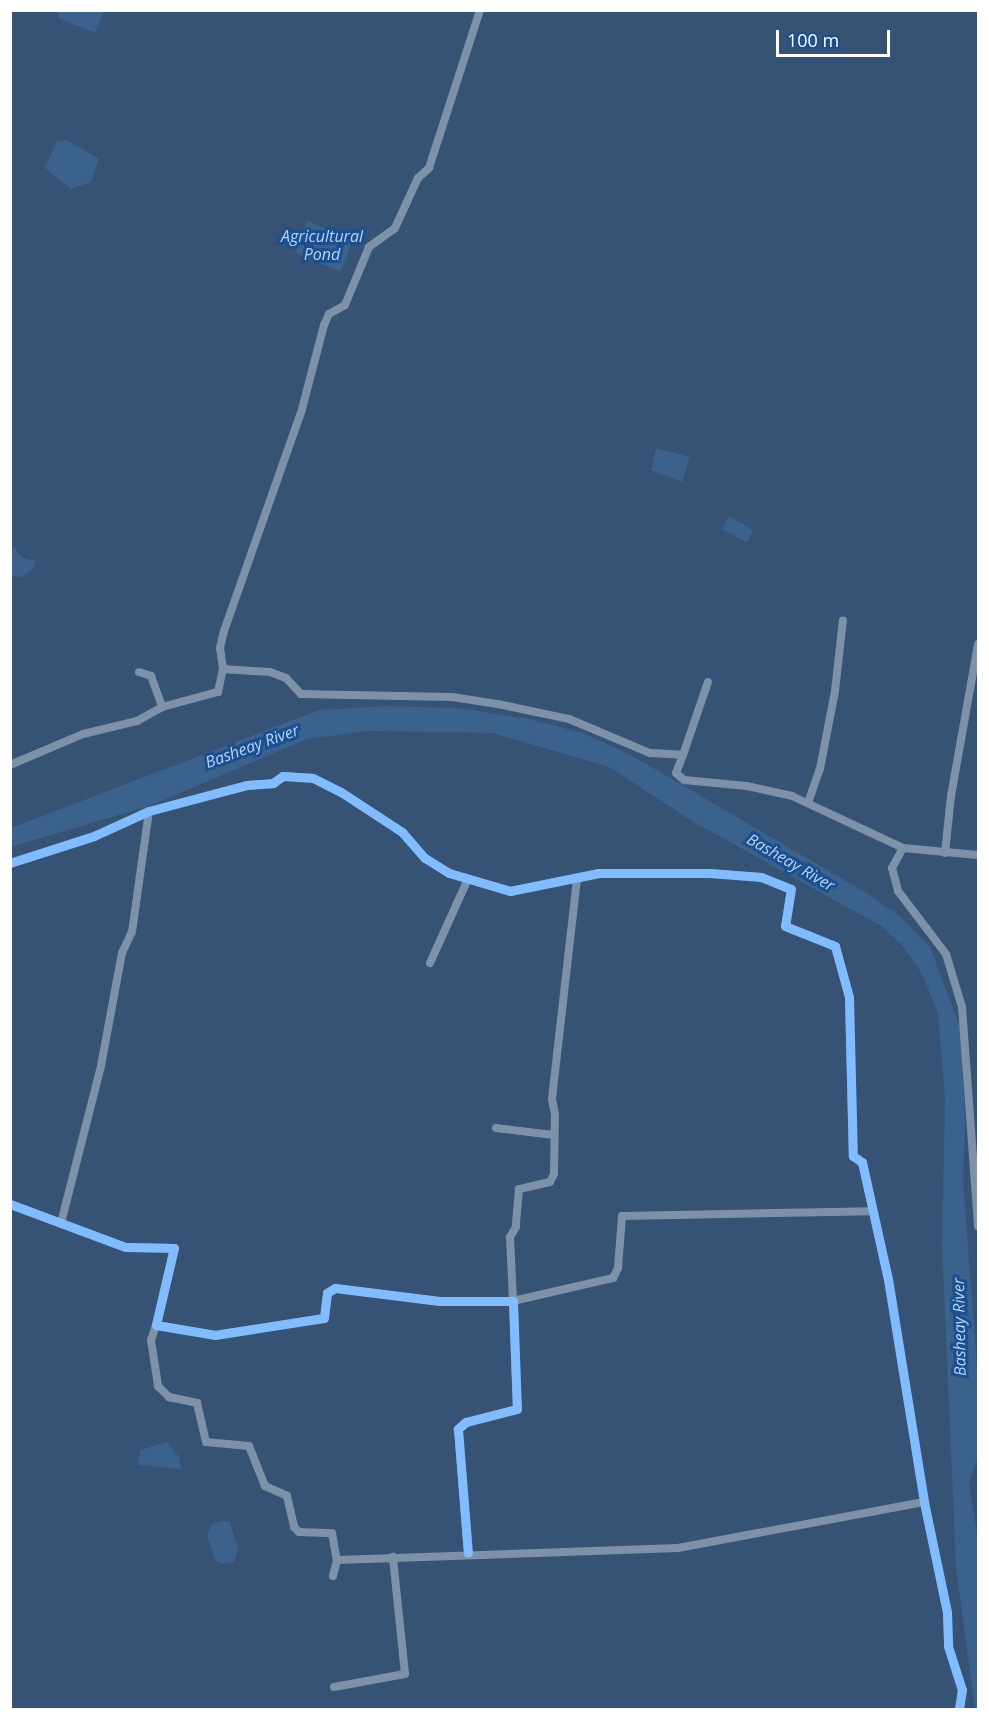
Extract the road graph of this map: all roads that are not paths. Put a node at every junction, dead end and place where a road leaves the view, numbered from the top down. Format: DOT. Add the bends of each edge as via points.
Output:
graph roads {
  1 [pos="480,10"];
  2 [pos="843,620"];
  3 [pos="978,644"];
  4 [pos="223,669"];
  5 [pos="139,672"];
  6 [pos="708,682"];
  7 [pos="162,707"];
  8 [pos="683,755"];
  9 [pos="10,765"];
  10 [pos="808,803"];
  11 [pos="149,811"];
  12 [pos="903,848"];
  13 [pos="945,853"];
  14 [pos="978,855"];
  15 [pos="10,863"];
  16 [pos="468,879"];
  17 [pos="577,879"];
  18 [pos="430,963"];
  19 [pos="496,1128"];
  20 [pos="554,1135"];
  21 [pos="12,1207"];
  22 [pos="873,1211"];
  23 [pos="62,1223"];
  24 [pos="978,1226"];
  25 [pos="513,1301"];
  26 [pos="156,1325"];
  27 [pos="924,1502"];
  28 [pos="468,1553"];
  29 [pos="393,1557"];
  30 [pos="336,1560"];
  31 [pos="333,1576"];
  32 [pos="334,1687"];
  33 [pos="959,1710"];
  1 -- 4 [label="street" via="429,168 418,178 395,228 369,247 345,305 329,314 324,325 302,409 224,631 220,648"];
  2 -- 10 [label="street" via="835,691 820,769"];
  3 -- 13 [label="street"];
  4 -- 7 [label="street" via="218,692"];
  4 -- 8 [label="street" via="270,672 286,678 301,693 452,697 498,704 569,719 650,753"];
  5 -- 7 [label="street" via="151,676"];
  6 -- 8 [label="street"];
  7 -- 9 [label="street" via="137,721 83,734"];
  8 -- 10 [label="street" via="678,778 747,786"];
  10 -- 12 [label="street"];
  11 -- 15 [label="street" via="94,836"];
  11 -- 16 [label="street" via="248,785 273,783 283,776 313,778 402,832 425,858"];
  11 -- 23 [label="street" via="132,932 123,953 98,1078"];
  12 -- 13 [label="street"];
  12 -- 24 [label="street" via="892,868 898,891 946,954 962,1007"];
  13 -- 14 [label="street"];
  16 -- 17 [label="street" via="510,891"];
  16 -- 18 [label="street"];
  17 -- 20 [label="street" via="556,1043"];
  17 -- 22 [label="street" via="599,873 710,873 762,877 791,890 785,926 835,946 849,997 853,1156 862,1162"];
  19 -- 20 [label="street"];
  20 -- 25 [label="street" via="552,1179 519,1189 516,1227 510,1237"];
  21 -- 23 [label="street"];
  22 -- 25 [label="street" via="622,1216 618,1268 613,1278"];
  22 -- 27 [label="street" via="888,1279"];
  23 -- 26 [label="street" via="125,1247 174,1248"];
  25 -- 26 [label="street" via="439,1301 335,1288 327,1293 324,1318 215,1335"];
  25 -- 28 [label="street" via="517,1409 466,1422 458,1429"];
  26 -- 30 [label="street" via="151,1340 158,1386 170,1397 197,1403 206,1442 249,1446 266,1486 287,1496 294,1527 299,1532 332,1533"];
  27 -- 28 [label="street" via="678,1548"];
  27 -- 33 [label="street" via="947,1612 948,1646 962,1690"];
  28 -- 29 [label="street"];
  29 -- 30 [label="street"];
  29 -- 32 [label="street" via="405,1674"];
  30 -- 31 [label="street"];
}
